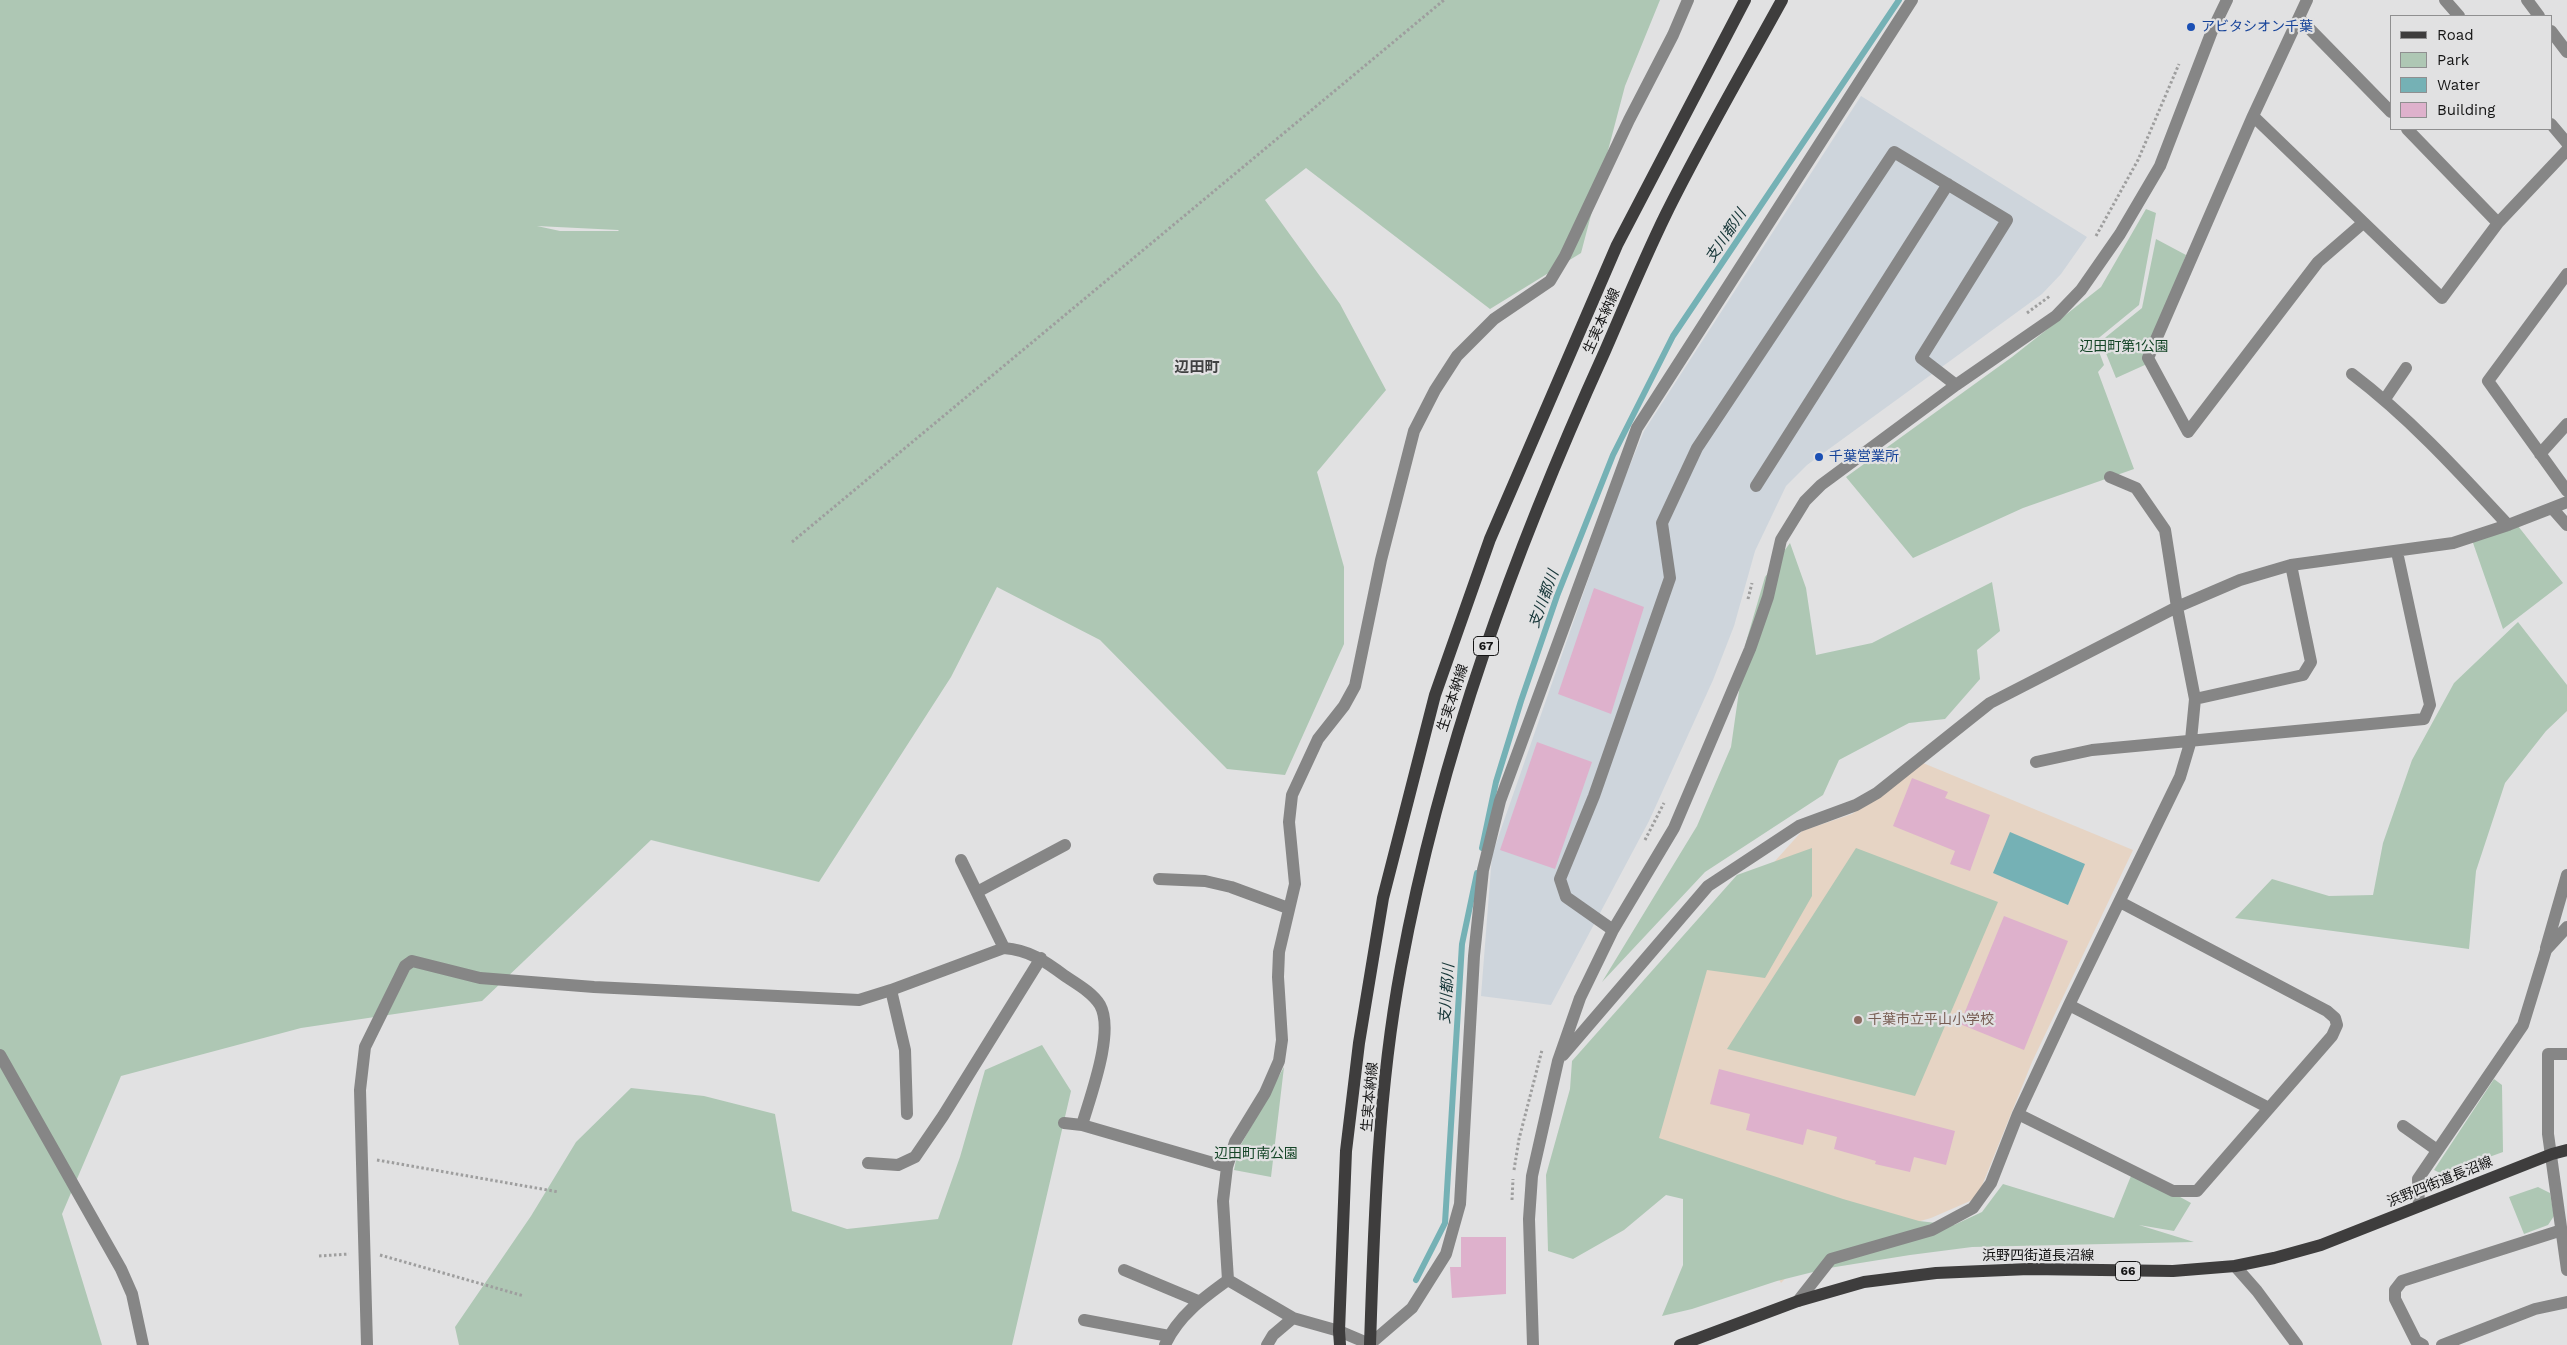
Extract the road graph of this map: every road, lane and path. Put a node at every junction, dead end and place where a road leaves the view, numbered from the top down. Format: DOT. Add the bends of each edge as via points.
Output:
graph roads {
  1 [pos="1444,0"];
  2 [pos="1688,0"];
  3 [pos="1745,0"];
  4 [pos="1782,0"];
  5 [pos="1912,0"];
  6 [pos="2227,0"];
  7 [pos="2307,0"];
  8 [pos="2445,0"];
  9 [pos="2527,0"];
  10 [pos="2458,15"];
  11 [pos="2539,15"];
  12 [pos="2299,18"];
  13 [pos="2558,34"];
  14 [pos="2567,52"];
  15 [pos="2180,62"];
  16 [pos="2390,111"];
  17 [pos="2253,116"];
  18 [pos="2552,125"];
  19 [pos="2408,130"];
  20 [pos="2567,143"];
  21 [pos="2567,150"];
  22 [pos="1948,184"];
  23 [pos="2498,222"];
  24 [pos="2363,223"];
  25 [pos="2095,237"];
  26 [pos="2567,274"];
  27 [pos="2051,295"];
  28 [pos="2021,318"];
  29 [pos="2406,368"];
  30 [pos="2352,374"];
  31 [pos="1956,385"];
  32 [pos="2385,399"];
  33 [pos="2567,424"];
  34 [pos="2540,454"];
  35 [pos="2110,478"];
  36 [pos="1756,486"];
  37 [pos="2567,491"];
  38 [pos="2567,502"];
  39 [pos="2552,508"];
  40 [pos="2508,525"];
  41 [pos="2567,525"];
  42 [pos="792,542"];
  43 [pos="2397,552"];
  44 [pos="2291,565"];
  45 [pos="1753,580"];
  46 [pos="1746,606"];
  47 [pos="2177,607"];
  48 [pos="2195,699"];
  49 [pos="2191,740"];
  50 [pos="2036,762"];
  51 [pos="1667,797"];
  52 [pos="1645,841"];
  53 [pos="1065,845"];
  54 [pos="961,860"];
  55 [pos="2567,875"];
  56 [pos="1159,879"];
  57 [pos="978,892"];
  58 [pos="2120,902"];
  59 [pos="1288,908"];
  60 [pos="2567,927"];
  61 [pos="1613,930"];
  62 [pos="1004,948"];
  63 [pos="2546,950"];
  64 [pos="1041,958"];
  65 [pos="891,990"];
  66 [pos="2069,1005"];
  67 [pos="1543,1048"];
  68 [pos="2567,1054"];
  69 [pos="0,1055"];
  70 [pos="1558,1061"];
  71 [pos="2269,1108"];
  72 [pos="907,1114"];
  73 [pos="2018,1114"];
  74 [pos="1064,1123"];
  75 [pos="1082,1125"];
  76 [pos="2403,1126"];
  77 [pos="2437,1150"];
  78 [pos="2567,1150"];
  79 [pos="2552,1154"];
  80 [pos="362,1158"];
  81 [pos="868,1163"];
  82 [pos="1227,1167"];
  83 [pos="559,1192"];
  84 [pos="1512,1201"];
  85 [pos="2420,1206"];
  86 [pos="2562,1230"];
  87 [pos="366,1253"];
  88 [pos="318,1256"];
  89 [pos="2235,1266"];
  90 [pos="1124,1270"];
  91 [pos="2567,1270"];
  92 [pos="1228,1280"];
  93 [pos="524,1296"];
  94 [pos="1198,1301"];
  95 [pos="1798,1301"];
  96 [pos="2567,1302"];
  97 [pos="1293,1318"];
  98 [pos="1084,1320"];
  99 [pos="1339,1331"];
  100 [pos="1167,1340"];
  101 [pos="143,1345"];
  102 [pos="367,1345"];
  103 [pos="1267,1345"];
  104 [pos="1340,1345"];
  105 [pos="1371,1345"];
  106 [pos="1534,1345"];
  107 [pos="1680,1345"];
  108 [pos="2298,1345"];
  109 [pos="2423,1345"];
  110 [pos="2442,1345"];
  1 -- 42 [label="path"];
  2 -- 59 [label="street" via="1565,256 1550,280 1494,319 1457,356 1414,431 1381,560 1356,686 1318,739 1292,795 1289,822 1295,884"];
  3 -- 99 [label="main road, 生実本納線 / 67" via="1617,245 1490,539 1435,695 1383,898 1360,1043 1346,1151"];
  4 -- 105 [label="main road, 生実本納線 / 67" via="1666,214 1568,432 1514,565 1461,716 1431,826 1400,970 1384,1093"];
  5 -- 105 [label="street" via="1637,428 1500,801 1483,870 1474,956 1460,1204 1446,1254 1412,1308"];
  6 -- 31 [label="street" via="2160,166 2120,234 2080,290 2056,316"];
  7 -- 12 [label="street"];
  8 -- 10 [label="street"];
  9 -- 11 [label="street"];
  12 -- 16 [label="street"];
  12 -- 17 [label="street"];
  13 -- 14 [label="street"];
  15 -- 25 [label="path" via="2138,160"];
  17 -- 24 [label="street"];
  17 -- 24 [label="street" via="2148,358 2188,432 2318,262"];
  18 -- 20 [label="street"];
  19 -- 23 [label="street"];
  21 -- 23 [label="street"];
  22 -- 31 [label="street" via="2007,220 1921,358"];
  22 -- 36 [label="street"];
  22 -- 61 [label="street" via="1894,152 1697,448 1662,523 1670,578 1594,796 1560,879 1566,897"];
  23 -- 24 [label="street" via="2442,298"];
  26 -- 34 [label="street" via="2488,381"];
  27 -- 28 [label="path"];
  29 -- 32 [label="street"];
  30 -- 32 [label="street"];
  31 -- 61 [label="street" via="1821,485 1792,521 1781,540 1768,596 1750,649 1674,828"];
  32 -- 40 [label="street" via="2450,462"];
  33 -- 34 [label="street"];
  34 -- 37 [label="street"];
  35 -- 47 [label="street" via="2136,488 2165,530"];
  38 -- 39 [label="street"];
  39 -- 40 [label="street"];
  39 -- 41 [label="street"];
  40 -- 43 [label="street" via="2453,542"];
  43 -- 44 [label="street"];
  43 -- 49 [label="street" via="2430,705 2424,719"];
  44 -- 47 [label="street" via="2240,580"];
  44 -- 48 [label="street" via="2311,662 2303,675"];
  45 -- 46 [label="path"];
  47 -- 48 [label="street"];
  47 -- 70 [label="street" via="1990,703 1877,793 1856,806 1799,826 1708,886"];
  48 -- 49 [label="street"];
  49 -- 50 [label="street" via="2092,750"];
  49 -- 58 [label="street" via="2180,777"];
  51 -- 52 [label="path"];
  53 -- 57 [label="street"];
  54 -- 57 [label="street"];
  55 -- 63 [label="street"];
  56 -- 59 [label="street" via="1205,881"];
  57 -- 62 [label="street"];
  58 -- 66 [label="street"];
  58 -- 71 [label="street" via="2335,1018 2337,1025 2332,1036"];
  59 -- 82 [label="street" via="1279,952 1282,1040 1279,1061 1265,1093 1235,1142"];
  60 -- 63 [label="street"];
  61 -- 70 [label="street" via="1580,998"];
  62 -- 64 [label="street" via="1022,950"];
  62 -- 65 [label="street"];
  63 -- 77 [label="street" via="2522,1025"];
  64 -- 75 [label="street" via="1101,1006 1104,1042"];
  64 -- 81 [label="street" via="944,1116 915,1156 898,1165"];
  65 -- 72 [label="street" via="905,1050"];
  65 -- 80 [label="street" via="859,1000 594,987 480,978 412,961 405,966 365,1047 360,1090"];
  66 -- 71 [label="street"];
  66 -- 73 [label="street"];
  67 -- 84 [label="path" via="1519,1139"];
  68 -- 79 [label="street" via="2548,1054 2548,1134"];
  69 -- 101 [label="street" via="121,1269 132,1294"];
  70 -- 106 [label="street" via="1532,1176 1529,1219"];
  71 -- 73 [label="street" via="2197,1191 2185,1192 2173,1191"];
  73 -- 95 [label="street" via="1991,1183 1973,1208 1932,1230 1831,1259"];
  74 -- 75 [label="street"];
  75 -- 82 [label="street"];
  76 -- 77 [label="street"];
  77 -- 85 [label="street" via="2418,1179"];
  78 -- 79 [label="main road, 浜野四街道長沼線 / 66"];
  79 -- 85 [label="main road, 浜野四街道長沼線 / 66"];
  79 -- 86 [label="street"];
  80 -- 83 [label="path"];
  80 -- 87 [label="street"];
  82 -- 92 [label="street" via="1223,1201"];
  85 -- 89 [label="main road, 浜野四街道長沼線 / 66" via="2321,1245"];
  86 -- 91 [label="street"];
  86 -- 109 [label="street" via="2402,1281 2395,1290 2395,1299 2416,1342"];
  87 -- 88 [label="path"];
  87 -- 93 [label="path"];
  87 -- 102 [label="street"];
  89 -- 95 [label="main road, 浜野四街道長沼線 / 66" via="2173,1272 2029,1269 1936,1273 1864,1282"];
  89 -- 108 [label="street"];
  90 -- 94 [label="street"];
  92 -- 94 [label="street"];
  92 -- 97 [label="street"];
  94 -- 100 [label="street"];
  95 -- 107 [label="main road, 浜野四街道長沼線 / 66"];
  96 -- 110 [label="street" via="2535,1309"];
  97 -- 99 [label="street"];
  97 -- 103 [label="street" via="1273,1335"];
  98 -- 100 [label="street"];
  99 -- 104 [label="main road, 生実本納線 / 67"];
  99 -- 105 [label="street"];
}
